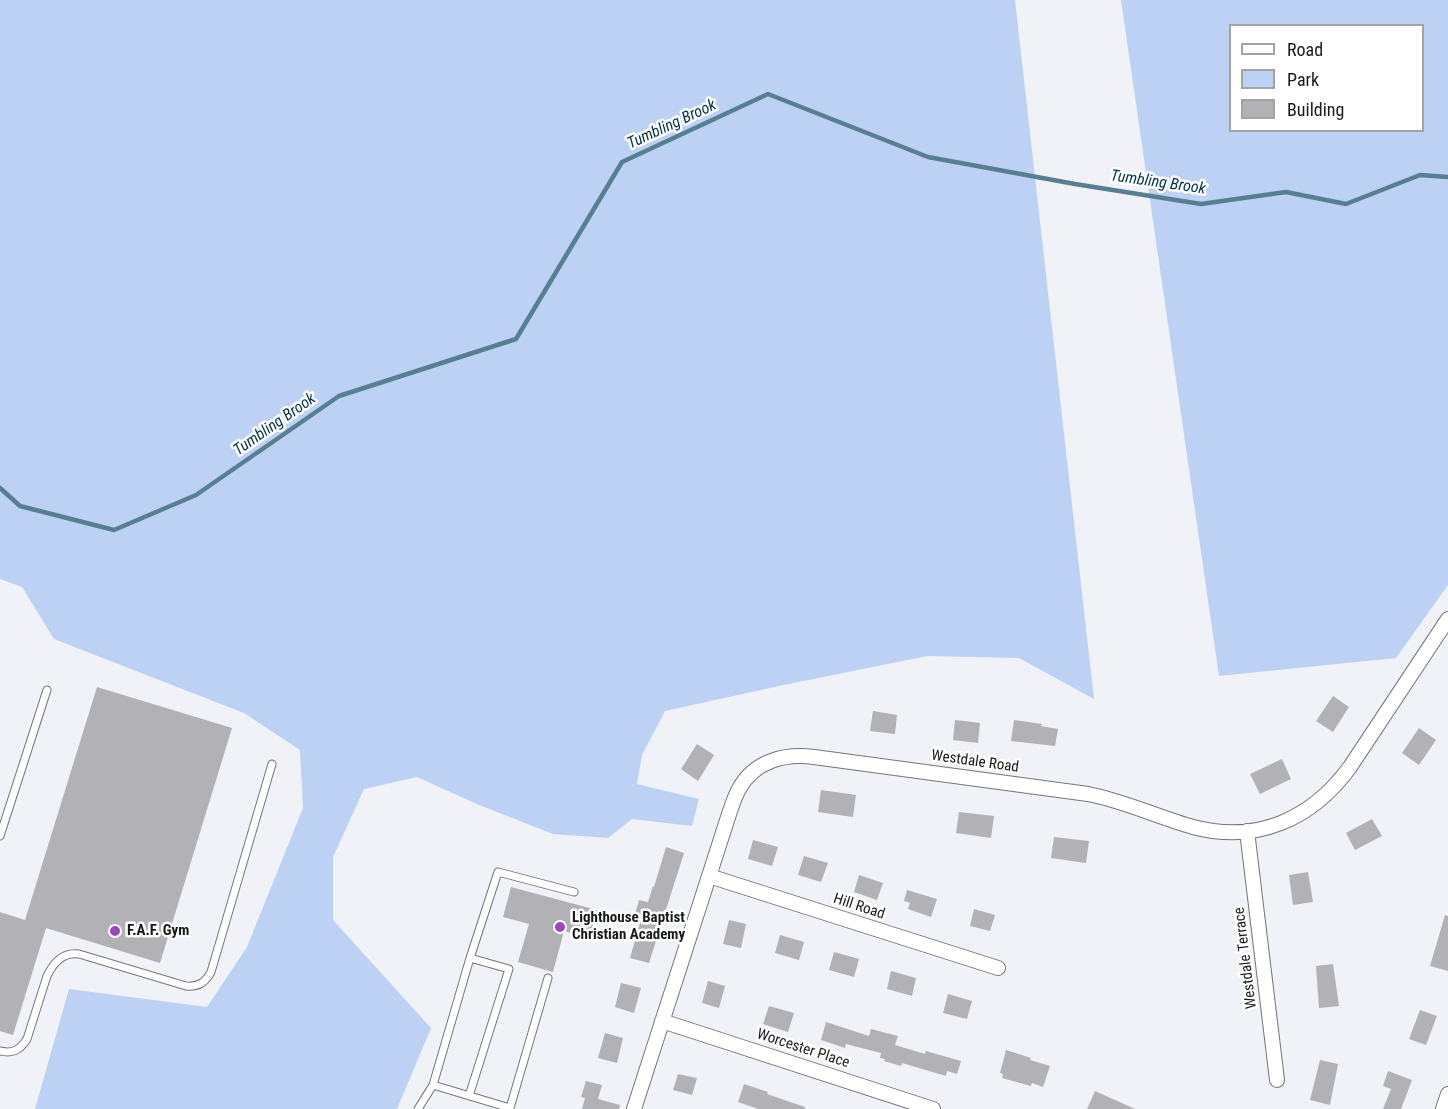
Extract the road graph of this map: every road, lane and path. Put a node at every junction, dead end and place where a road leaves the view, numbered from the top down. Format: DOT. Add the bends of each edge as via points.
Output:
graph roads {
  1 [pos="1448,619"];
  2 [pos="46,690"];
  3 [pos="272,764"];
  4 [pos="1247,831"];
  5 [pos="0,836"];
  6 [pos="709,876"];
  7 [pos="573,892"];
  8 [pos="470,958"];
  9 [pos="998,968"];
  10 [pos="548,978"];
  11 [pos="662,1021"];
  12 [pos="0,1051"];
  13 [pos="1277,1080"];
  14 [pos="433,1085"];
  15 [pos="1448,1094"];
  16 [pos="469,1096"];
  17 [pos="418,1109"];
  18 [pos="634,1109"];
  19 [pos="933,1109"];
  20 [pos="1443,1109"];
  1 -- 4 [label="street, Westdale Road" via="1332,790 1294,818"];
  2 -- 5 [label="lane"];
  3 -- 12 [label="lane" via="207,979 194,987 186,986 68,954 51,967 23,1046 11,1052"];
  4 -- 6 [label="street, Westdale Road" via="1200,829 1088,794 790,756 756,769 739,788"];
  4 -- 13 [label="street, Westdale Terrace"];
  6 -- 9 [label="street, Hill Road"];
  6 -- 11 [label="street, Westdale Road"];
  7 -- 8 [label="lane" via="498,872"];
  8 -- 14 [label="lane"];
  8 -- 16 [label="lane" via="509,969"];
  10 -- 16 [label="lane" via="510,1108"];
  11 -- 18 [label="street, Westdale Road"];
  11 -- 19 [label="street, Worcester Place"];
  14 -- 16 [label="lane"];
  14 -- 17 [label="lane"];
  15 -- 20 [label="street"];
}
